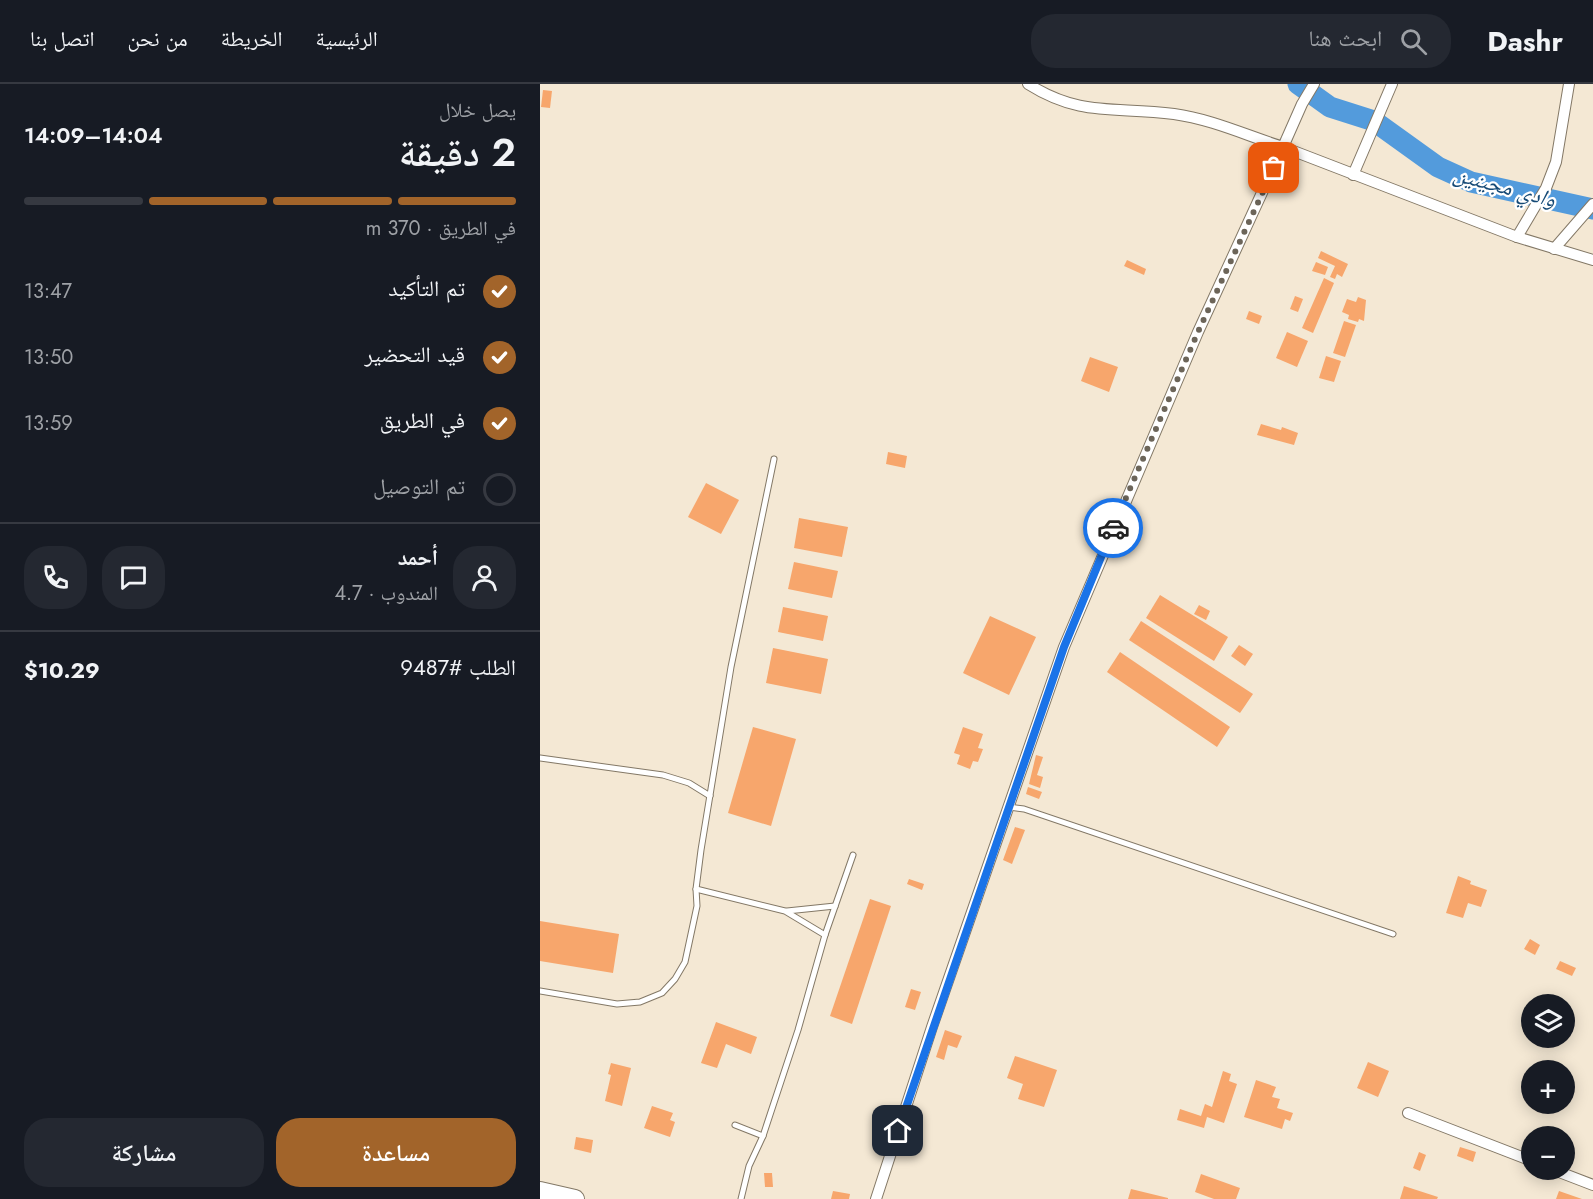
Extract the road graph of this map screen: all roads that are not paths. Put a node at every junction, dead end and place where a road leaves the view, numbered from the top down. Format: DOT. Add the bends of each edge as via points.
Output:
graph roads {
  1 [pos="1028,84"];
  2 [pos="1314,84"];
  3 [pos="1392,84"];
  4 [pos="1569,84"];
  5 [pos="1283,147"];
  6 [pos="1353,175"];
  7 [pos="1593,204"];
  8 [pos="1517,237"];
  9 [pos="1554,249"];
  10 [pos="1593,260"];
  11 [pos="774,459"];
  12 [pos="540,758"];
  13 [pos="710,796"];
  14 [pos="1007,807"];
  15 [pos="853,855"];
  16 [pos="696,889"];
  17 [pos="835,906"];
  18 [pos="785,911"];
  19 [pos="1393,933"];
  20 [pos="825,935"];
  21 [pos="540,991"];
  22 [pos="1408,1113"];
  23 [pos="735,1125"];
  24 [pos="763,1136"];
  25 [pos="1521,1157"];
  26 [pos="1575,1178"];
  27 [pos="1593,1185"];
  28 [pos="540,1191"];
  29 [pos="575,1199"];
  30 [pos="741,1199"];
  31 [pos="876,1199"];
  1 -- 5 [label="street" via="1074,106 1194,118"];
  2 -- 5 [label="street"];
  3 -- 6 [label="street"];
  4 -- 8 [label="street" via="1556,162 1546,188"];
  5 -- 6 [label="street"];
  5 -- 14 [label="street" via="1117,518 1064,647"];
  6 -- 8 [label="street"];
  7 -- 9 [label="street"];
  8 -- 9 [label="street"];
  9 -- 10 [label="street"];
  11 -- 13 [label="lane" via="731,667"];
  12 -- 13 [label="lane" via="663,775 689,783"];
  13 -- 16 [label="lane"];
  14 -- 19 [label="lane" via="1024,809"];
  14 -- 31 [label="street"];
  15 -- 17 [label="lane"];
  16 -- 18 [label="lane"];
  16 -- 21 [label="lane" via="697,906 684,962 662,993 640,1002 617,1004"];
  17 -- 18 [label="lane"];
  17 -- 20 [label="lane"];
  18 -- 20 [label="lane"];
  20 -- 24 [label="lane"];
  22 -- 25 [label="street"];
  23 -- 24 [label="lane"];
  24 -- 30 [label="lane" via="749,1166"];
  26 -- 27 [label="street"];
  28 -- 29 [label="highway"];
}
